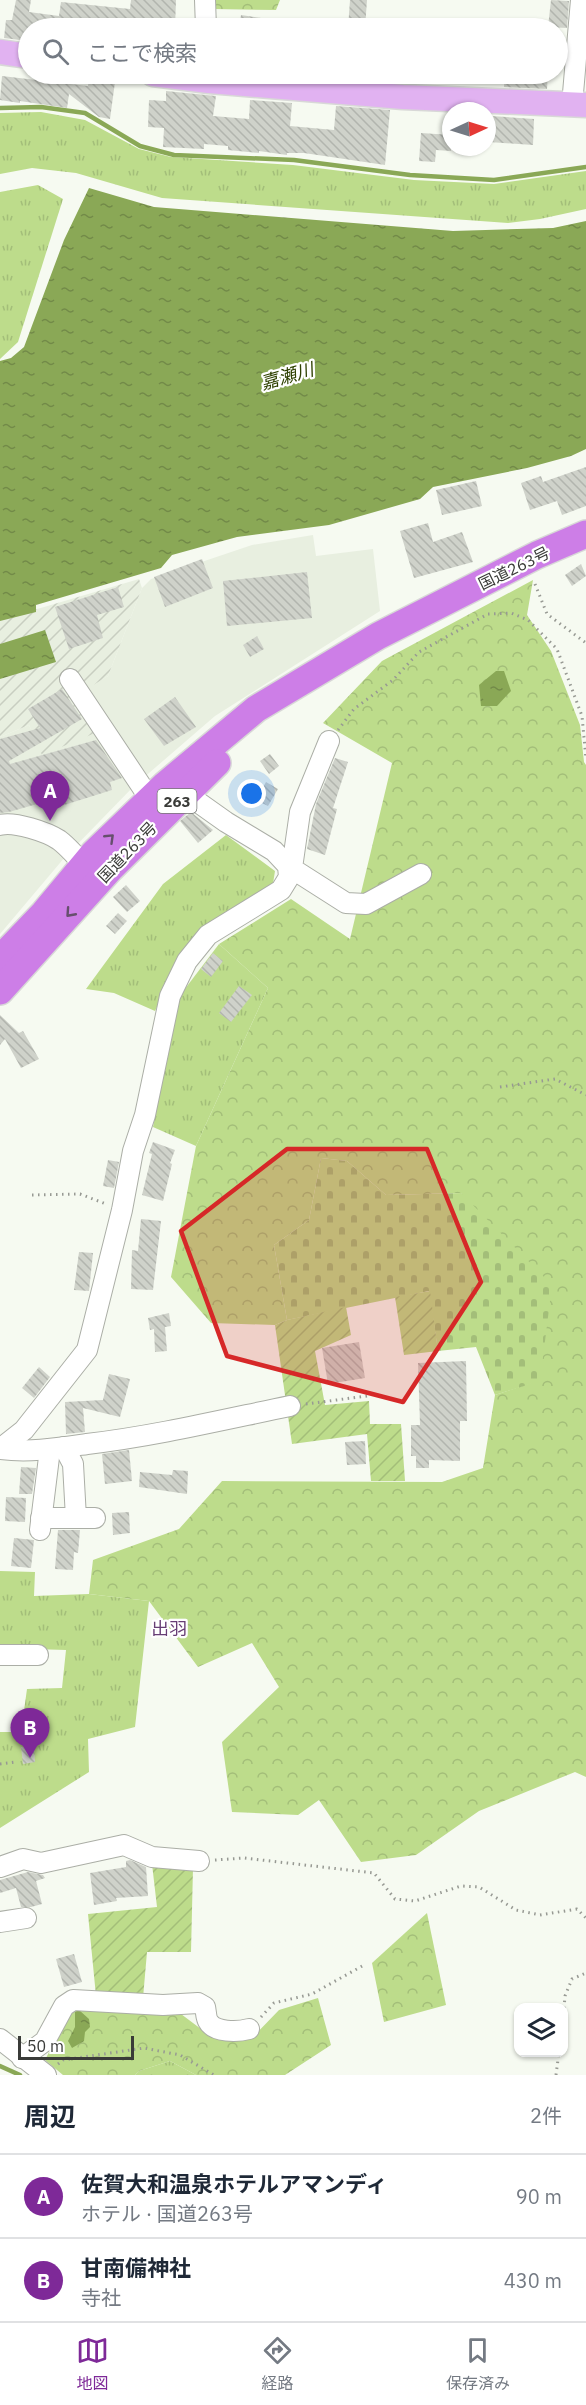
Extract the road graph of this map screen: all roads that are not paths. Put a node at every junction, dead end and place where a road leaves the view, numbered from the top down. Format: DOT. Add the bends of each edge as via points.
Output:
graph roads {
  1 [pos="205,0"];
  2 [pos="581,0"];
  3 [pos="206,18"];
  4 [pos="0,52"];
  5 [pos="18,55"];
  6 [pos="276,84"];
  7 [pos="579,105"];
  8 [pos="586,534"];
  9 [pos="378,636"];
  10 [pos="70,679"];
  11 [pos="329,741"];
  12 [pos="188,790"];
  13 [pos="150,799"];
  14 [pos="0,825"];
  15 [pos="288,866"];
  16 [pos="91,874"];
  17 [pos="421,874"];
  18 [pos="0,959"];
  19 [pos="0,991"];
  20 [pos="290,1406"];
  21 [pos="57,1448"];
  22 [pos="0,1449"];
  23 [pos="0,1655"];
  24 [pos="38,1655"];
  25 [pos="198,1861"];
  26 [pos="0,1867"];
  27 [pos="26,1918"];
  28 [pos="0,1922"];
  29 [pos="249,2030"];
  30 [pos="0,2039"];
  31 [pos="22,2058"];
  32 [pos="45,2074"];
  1 -- 3 [label="street"];
  2 -- 7 [label="street"];
  4 -- 5 [label="main road"];
  6 -- 7 [label="main road" via="403,97"];
  8 -- 9 [label="highway, 国道263号 / 263"];
  9 -- 12 [label="highway, 国道263号 / 263" via="261,726"];
  9 -- 13 [label="highway, 国道263号 / 263" via="256,709"];
  10 -- 13 [label="street"];
  11 -- 15 [label="street" via="300,812 293,861"];
  12 -- 15 [label="street" via="195,800 274,851"];
  12 -- 16 [label="highway, 国道263号 / 263"];
  16 -- 13 [label="highway, 国道263号 / 263, one-way"];
  14 -- 16 [label="street" via="32,829 59,841"];
  15 -- 17 [label="street" via="346,903 366,904"];
  15 -- 22 [label="street" via="289,878 281,890 208,935 187,961 170,996 87,1350 24,1430"];
  16 -- 18 [label="highway, 国道263号 / 263"];
  16 -- 19 [label="highway, 国道263号 / 263, one-way"];
  20 -- 21 [label="street" via="134,1438"];
  21 -- 21 [label="street" via="40,1524 85,1518 73,1464"];
  21 -- 22 [label="street"];
  23 -- 24 [label="street"];
  25 -- 26 [label="street" via="153,1857 123,1845 41,1863 23,1859"];
  27 -- 28 [label="street"];
  29 -- 31 [label="street" via="214,2028 207,2021 205,2007 198,2003 73,2000 64,2006 45,2041"];
  30 -- 31 [label="street"];
  31 -- 32 [label="street"];
}
